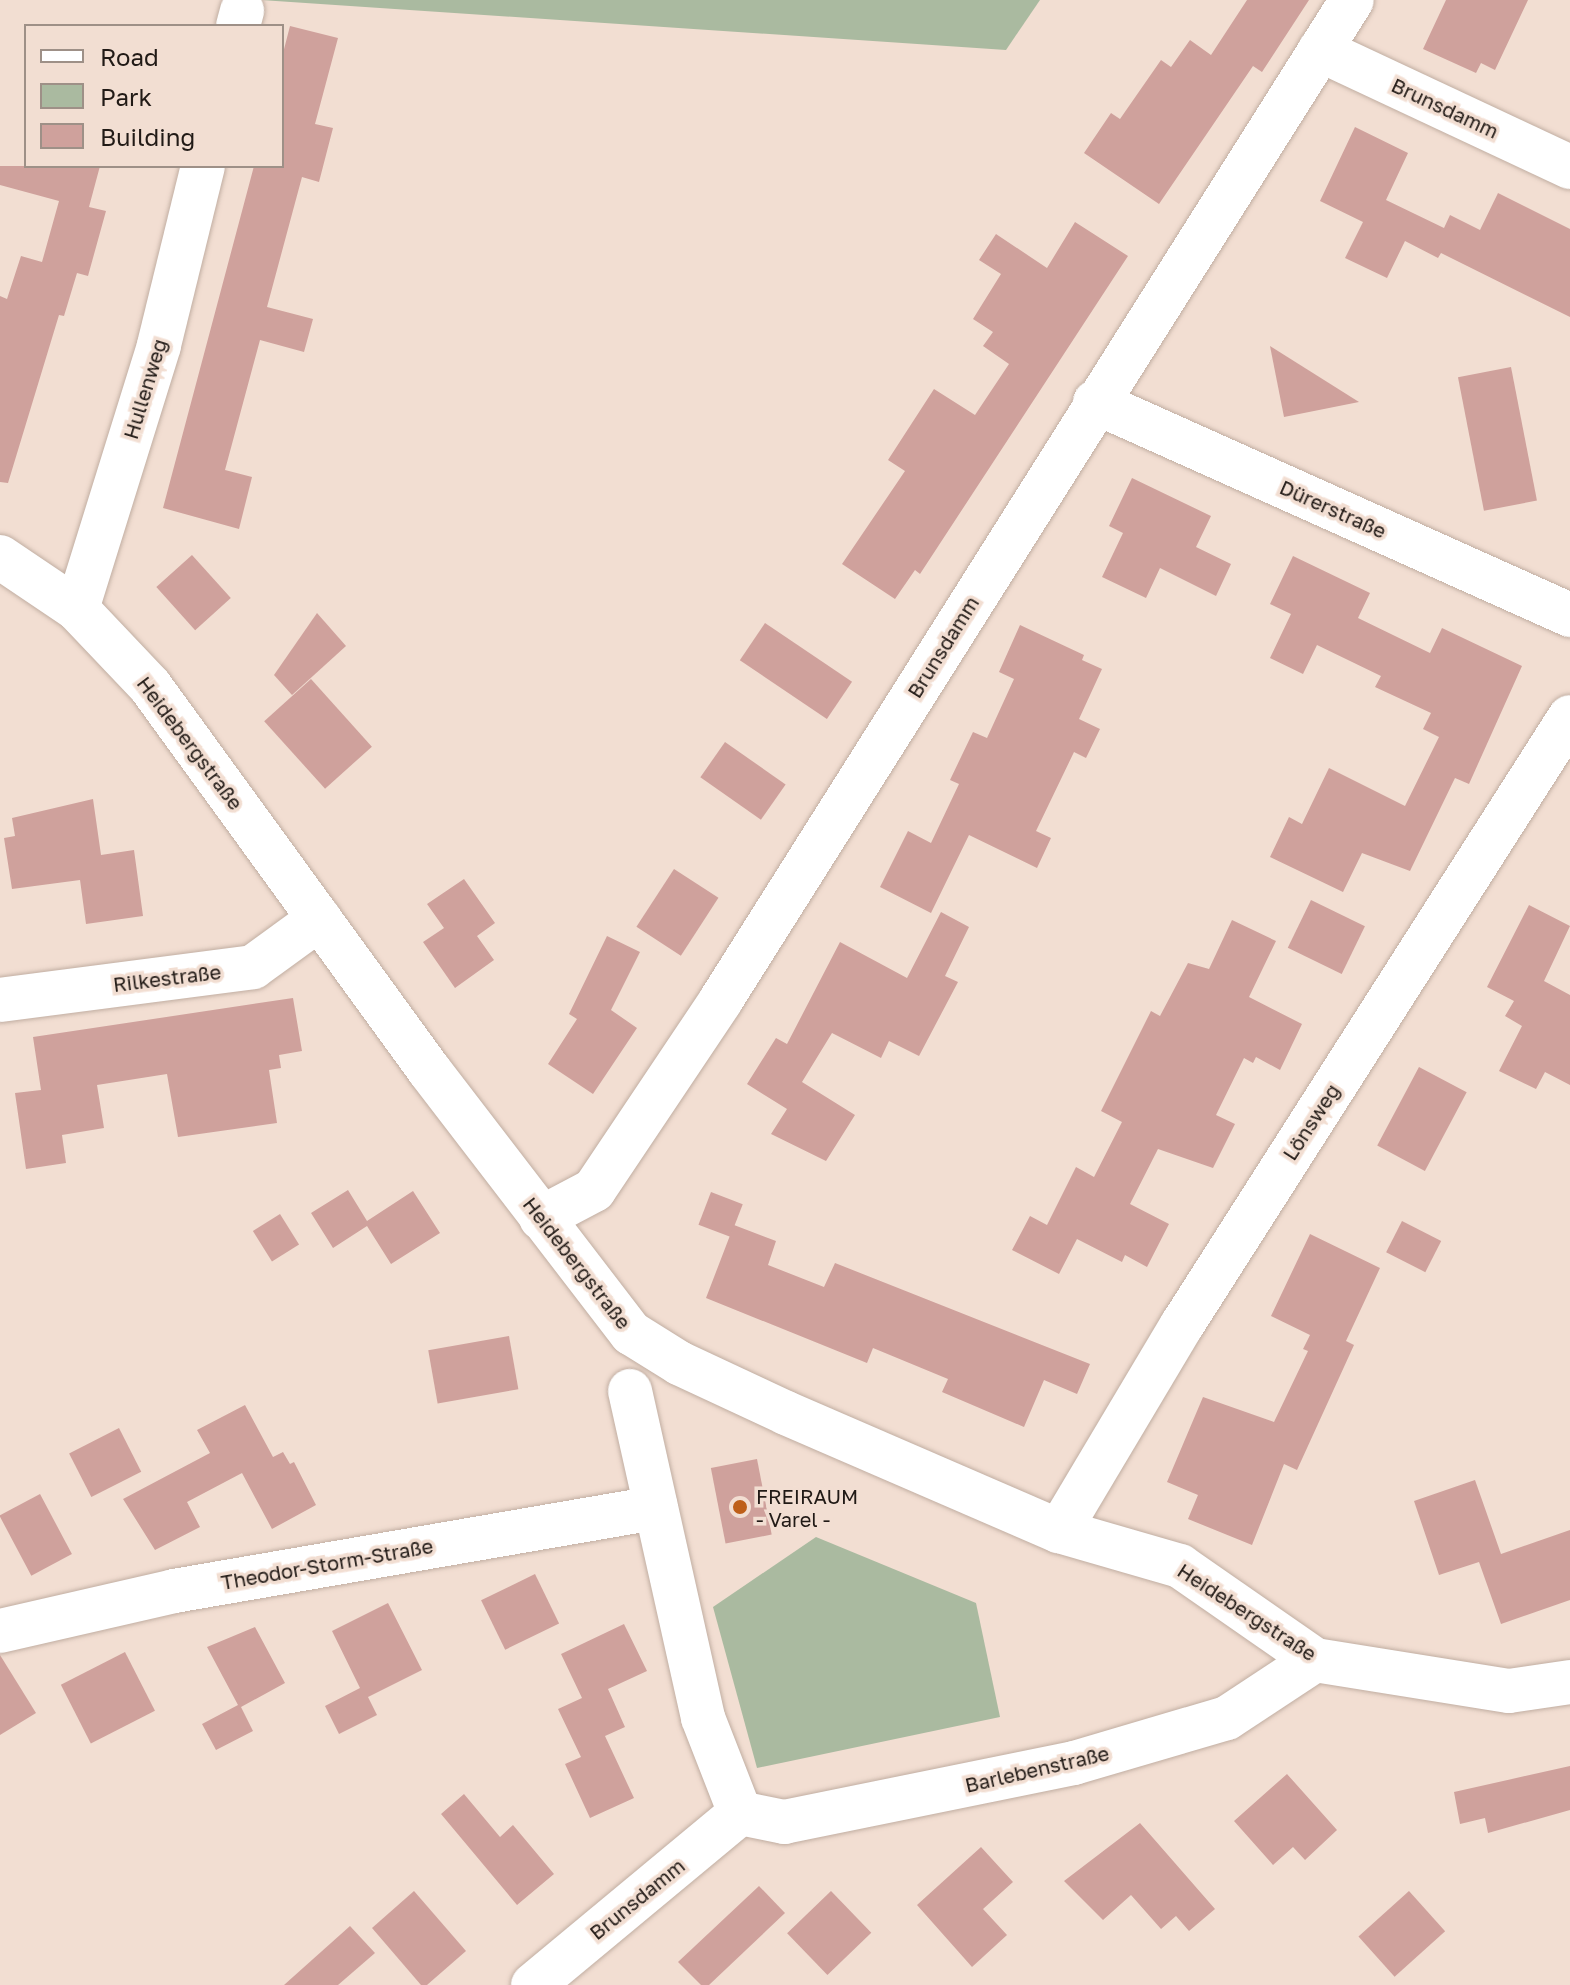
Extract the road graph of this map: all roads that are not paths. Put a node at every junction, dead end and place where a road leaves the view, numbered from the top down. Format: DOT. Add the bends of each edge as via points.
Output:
graph roads {
  1 [pos="1352,0"];
  2 [pos="1320,50"];
  3 [pos="1570,167"];
  4 [pos="203,168"];
  5 [pos="1095,402"];
  6 [pos="0,557"];
  7 [pos="77,609"];
  8 [pos="1570,615"];
  9 [pos="1570,717"];
  10 [pos="319,919"];
  11 [pos="0,1000"];
  12 [pos="541,1218"];
  13 [pos="630,1391"];
  14 [pos="656,1508"];
  15 [pos="1059,1531"];
  16 [pos="0,1631"];
  17 [pos="1315,1660"];
  18 [pos="1570,1682"];
  19 [pos="740,1813"];
  20 [pos="533,1985"];
  1 -- 2 [label="street, Brunsdamm"];
  2 -- 3 [label="street, Brunsdamm"];
  2 -- 5 [label="street, Brunsdamm"];
  4 -- 7 [label="street, Hullenweg" via="159,345"];
  5 -- 8 [label="street, Dürerstraße"];
  5 -- 12 [label="street, Brunsdamm" via="729,987 594,1190"];
  6 -- 7 [label="street, Heidebergstraße"];
  7 -- 10 [label="street, Heidebergstraße" via="150,686"];
  9 -- 15 [label="street, Lönsweg" via="1182,1325"];
  10 -- 11 [label="street, Rilkestraße" via="253,967"];
  10 -- 12 [label="street, Heidebergstraße"];
  12 -- 15 [label="street, Heidebergstraße" via="631,1333 679,1363"];
  13 -- 14 [label="street"];
  14 -- 16 [label="street, Theodor-Storm-Straße" via="174,1591"];
  14 -- 19 [label="street" via="703,1718"];
  15 -- 17 [label="street, Heidebergstraße" via="1180,1566"];
  17 -- 18 [label="street, Heidebergstraße" via="1509,1691"];
  17 -- 19 [label="street, Barlebenstraße" via="1227,1718 1074,1763 784,1822"];
  19 -- 20 [label="street, Brunsdamm"];
}
